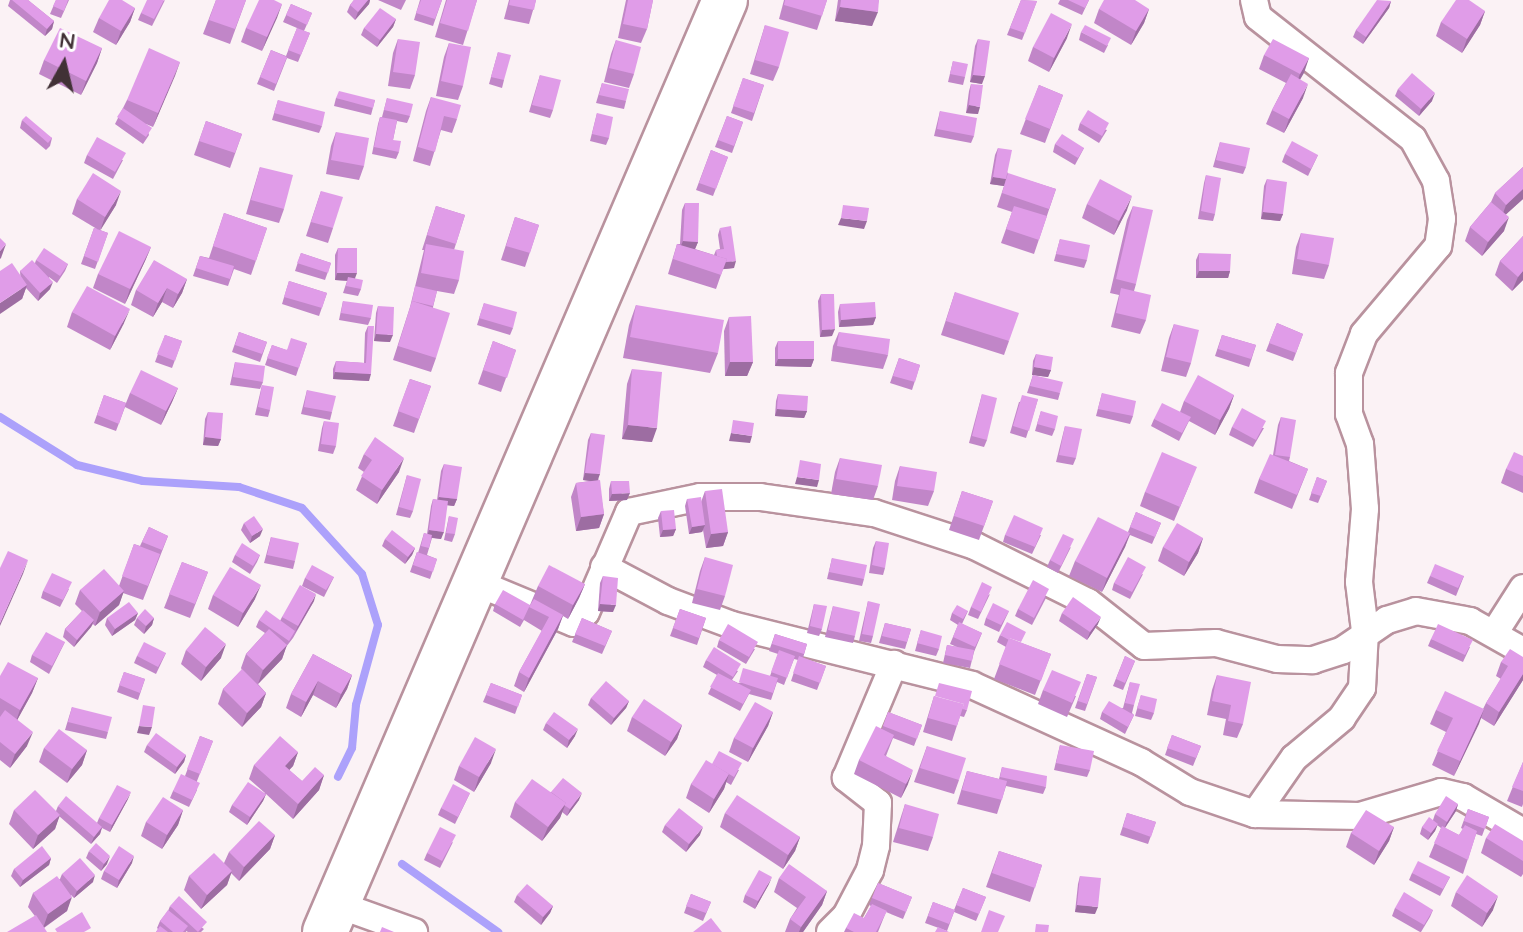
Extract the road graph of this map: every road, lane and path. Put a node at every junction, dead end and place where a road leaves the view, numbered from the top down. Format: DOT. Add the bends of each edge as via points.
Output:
graph roads {
  1 [pos="725,0"];
  2 [pos="1254,0"];
  3 [pos="604,567"];
  4 [pos="475,582"];
  5 [pos="1523,588"];
  6 [pos="1365,631"];
  7 [pos="1495,632"];
  8 [pos="1523,651"];
  9 [pos="894,664"];
  10 [pos="1255,814"];
  11 [pos="1523,832"];
  12 [pos="330,918"];
  13 [pos="414,932"];
  14 [pos="830,932"];
  1 -- 4 [label="highway"];
  2 -- 6 [label="street" via="1258,17 1413,139 1436,181 1442,219 1438,246 1364,334 1349,373 1349,414 1360,444 1365,509 1359,582"];
  3 -- 4 [label="street" via="586,612 574,623"];
  3 -- 6 [label="street" via="622,519 638,506 700,497 760,497 874,513 975,546 1088,602 1144,646 1216,643 1277,659 1313,660 1343,650"];
  3 -- 9 [label="street" via="668,601 732,625"];
  4 -- 12 [label="highway"];
  5 -- 7 [label="street"];
  6 -- 7 [label="street" via="1416,611 1444,613"];
  6 -- 10 [label="street" via="1362,688 1342,718 1294,758"];
  7 -- 8 [label="street"];
  9 -- 10 [label="street" via="992,693 1141,762 1190,792"];
  9 -- 14 [label="street" via="846,778 878,803 876,846 864,882"];
  10 -- 11 [label="street" via="1360,816 1441,792 1463,797"];
  12 -- 13 [label="street"];
}
